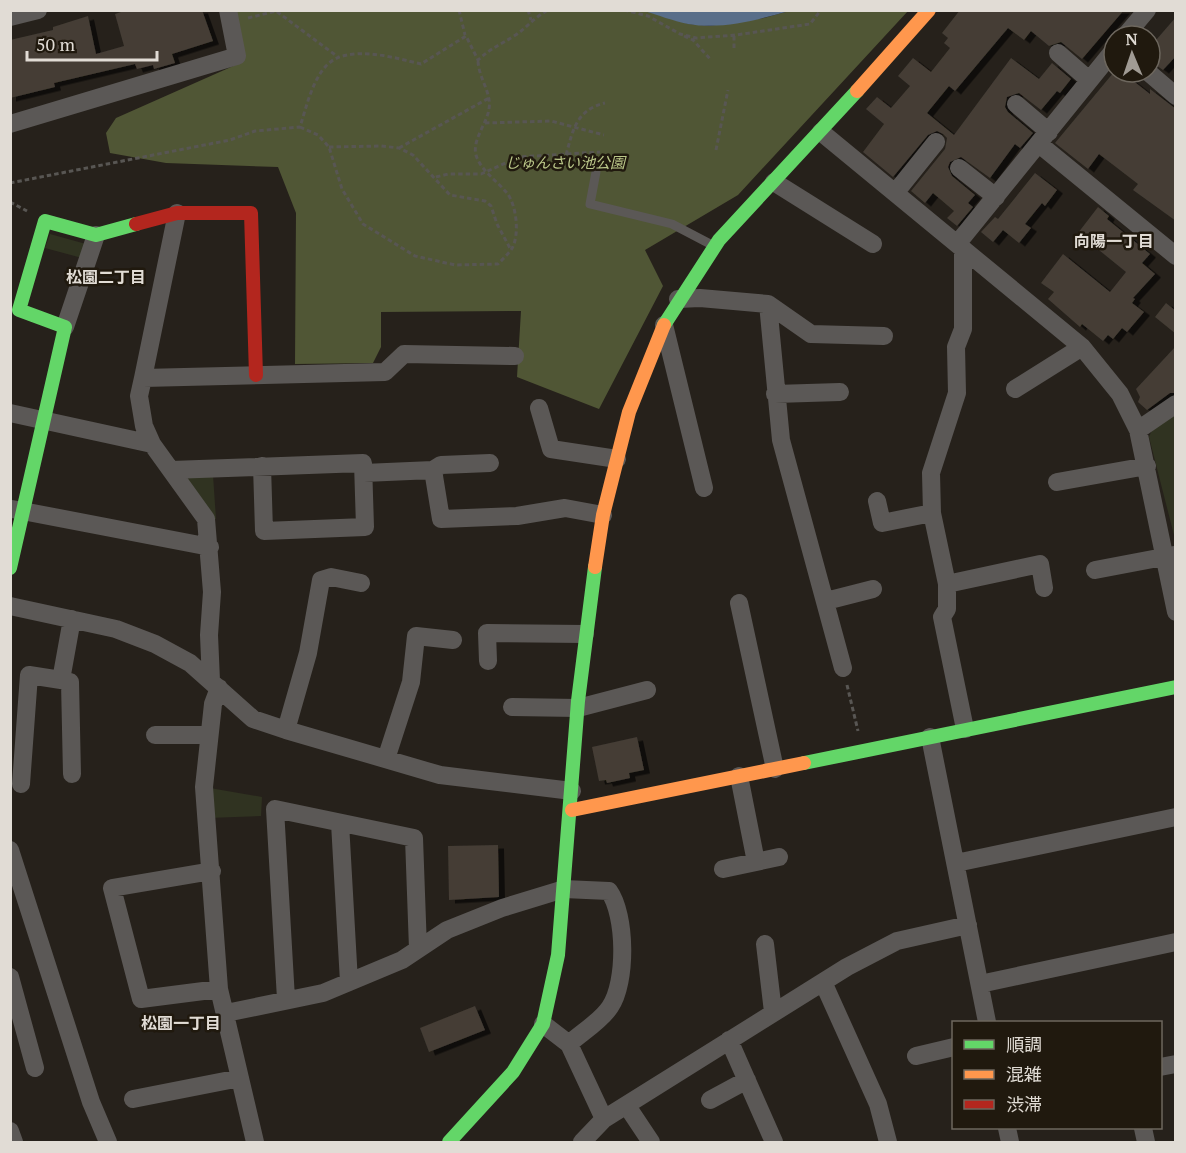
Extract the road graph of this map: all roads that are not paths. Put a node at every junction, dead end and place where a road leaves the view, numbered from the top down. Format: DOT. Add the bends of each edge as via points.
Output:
graph roads {
  1 [pos="38,10"];
  2 [pos="228,10"];
  3 [pos="929,10"];
  4 [pos="1147,10"];
  5 [pos="10,17"];
  6 [pos="1135,24"];
  7 [pos="1058,53"];
  8 [pos="1102,64"];
  9 [pos="1089,80"];
  10 [pos="1162,84"];
  11 [pos="1176,96"];
  12 [pos="1016,104"];
  13 [pos="10,124"];
  14 [pos="821,132"];
  15 [pos="1044,138"];
  16 [pos="936,142"];
  17 [pos="959,168"];
  18 [pos="596,172"];
  19 [pos="774,182"];
  20 [pos="895,193"];
  21 [pos="996,197"];
  22 [pos="177,213"];
  23 [pos="96,235"];
  24 [pos="873,244"];
  25 [pos="715,246"];
  26 [pos="960,246"];
  27 [pos="1176,256"];
  28 [pos="678,299"];
  29 [pos="768,304"];
  30 [pos="664,324"];
  31 [pos="65,327"];
  32 [pos="884,336"];
  33 [pos="1082,346"];
  34 [pos="515,356"];
  35 [pos="256,375"];
  36 [pos="143,378"];
  37 [pos="1015,389"];
  38 [pos="840,392"];
  39 [pos="775,394"];
  40 [pos="1176,404"];
  41 [pos="539,408"];
  42 [pos="10,413"];
  43 [pos="43,420"];
  44 [pos="1138,430"];
  45 [pos="152,444"];
  46 [pos="617,459"];
  47 [pos="490,463"];
  48 [pos="262,466"];
  49 [pos="1147,466"];
  50 [pos="171,470"];
  51 [pos="433,470"];
  52 [pos="364,473"];
  53 [pos="1057,482"];
  54 [pos="704,488"];
  55 [pos="877,501"];
  56 [pos="17,511"];
  57 [pos="932,513"];
  58 [pos="603,514"];
  59 [pos="210,547"];
  60 [pos="1170,556"];
  61 [pos="10,568"];
  62 [pos="1095,570"];
  63 [pos="361,583"];
  64 [pos="948,584"];
  65 [pos="1044,588"];
  66 [pos="873,589"];
  67 [pos="826,601"];
  68 [pos="739,603"];
  69 [pos="10,606"];
  70 [pos="1176,612"];
  71 [pos="72,619"];
  72 [pos="585,634"];
  73 [pos="453,640"];
  74 [pos="488,661"];
  75 [pos="843,668"];
  76 [pos="61,680"];
  77 [pos="215,684"];
  78 [pos="1176,687"];
  79 [pos="647,690"];
  80 [pos="512,707"];
  81 [pos="578,708"];
  82 [pos="965,729"];
  83 [pos="286,730"];
  84 [pos="154,735"];
  85 [pos="209,735"];
  86 [pos="930,737"];
  87 [pos="386,759"];
  88 [pos="775,769"];
  89 [pos="72,774"];
  90 [pos="739,776"];
  91 [pos="21,784"];
  92 [pos="572,790"];
  93 [pos="572,810"];
  94 [pos="1176,817"];
  95 [pos="340,823"];
  96 [pos="10,850"];
  97 [pos="779,857"];
  98 [pos="756,862"];
  99 [pos="956,863"];
  100 [pos="723,869"];
  101 [pos="212,872"];
  102 [pos="564,888"];
  103 [pos="968,925"];
  104 [pos="1176,942"];
  105 [pos="765,944"];
  106 [pos="418,949"];
  107 [pos="10,977"];
  108 [pos="349,982"];
  109 [pos="823,982"];
  110 [pos="980,984"];
  111 [pos="219,989"];
  112 [pos="286,999"];
  113 [pos="773,1012"];
  114 [pos="226,1013"];
  115 [pos="987,1021"];
  116 [pos="543,1024"];
  117 [pos="729,1040"];
  118 [pos="569,1044"];
  119 [pos="952,1047"];
  120 [pos="916,1056"];
  121 [pos="35,1068"];
  122 [pos="240,1078"];
  123 [pos="747,1080"];
  124 [pos="133,1099"];
  125 [pos="710,1100"];
  126 [pos="627,1106"];
  127 [pos="604,1119"];
  128 [pos="10,1131"];
  129 [pos="14,1143"];
  130 [pos="108,1143"];
  131 [pos="255,1143"];
  132 [pos="449,1143"];
  133 [pos="582,1143"];
  134 [pos="651,1143"];
  135 [pos="774,1143"];
  136 [pos="888,1143"];
  1 -- 5 [label="street"];
  2 -- 13 [label="street" via="237,56"];
  3 -- 14 [label="street"];
  4 -- 6 [label="street"];
  7 -- 9 [label="street"];
  8 -- 9 [label="street"];
  9 -- 15 [label="street"];
  10 -- 11 [label="street"];
  12 -- 15 [label="street"];
  14 -- 19 [label="street"];
  14 -- 20 [label="street"];
  15 -- 21 [label="street"];
  15 -- 27 [label="street"];
  16 -- 20 [label="street"];
  17 -- 21 [label="street"];
  18 -- 25 [label="lane" via="590,204 672,224"];
  19 -- 24 [label="street"];
  19 -- 25 [label="street"];
  20 -- 26 [label="street"];
  21 -- 26 [label="street"];
  22 -- 23 [label="street"];
  22 -- 35 [label="street" via="250,213"];
  22 -- 36 [label="street"];
  23 -- 31 [label="street"];
  23 -- 31 [label="street" via="45,221 20,310"];
  25 -- 28 [label="street"];
  26 -- 33 [label="street"];
  26 -- 57 [label="street" via="963,329 956,347 957,393 931,473"];
  28 -- 29 [label="street"];
  28 -- 30 [label="street"];
  29 -- 32 [label="street" via="811,334"];
  29 -- 39 [label="street"];
  30 -- 46 [label="street" via="629,412"];
  30 -- 54 [label="street"];
  31 -- 43 [label="street"];
  33 -- 37 [label="street"];
  33 -- 44 [label="street" via="1120,394"];
  34 -- 35 [label="street" via="404,354 385,372"];
  35 -- 36 [label="street"];
  36 -- 45 [label="street" via="139,396 144,426"];
  38 -- 39 [label="street"];
  39 -- 67 [label="street" via="781,440"];
  40 -- 44 [label="street"];
  41 -- 46 [label="street" via="551,449"];
  42 -- 43 [label="street"];
  43 -- 45 [label="street"];
  43 -- 56 [label="street"];
  44 -- 49 [label="street"];
  45 -- 50 [label="street"];
  46 -- 58 [label="street"];
  47 -- 51 [label="street" via="441,465"];
  48 -- 50 [label="street"];
  48 -- 52 [label="street" via="363,463"];
  48 -- 52 [label="street" via="264,531 365,527"];
  49 -- 53 [label="street"];
  49 -- 60 [label="street"];
  50 -- 59 [label="street" via="206,519"];
  51 -- 52 [label="street"];
  51 -- 58 [label="street" via="441,519 517,516 566,508"];
  55 -- 57 [label="street" via="882,523"];
  56 -- 59 [label="street"];
  56 -- 61 [label="street"];
  57 -- 64 [label="street"];
  58 -- 72 [label="street"];
  59 -- 77 [label="street"];
  60 -- 62 [label="street"];
  60 -- 70 [label="street"];
  63 -- 83 [label="street" via="331,577 321,580 308,653"];
  64 -- 65 [label="street" via="1040,564"];
  64 -- 82 [label="street" via="947,609 942,617"];
  66 -- 67 [label="street"];
  67 -- 75 [label="street"];
  68 -- 88 [label="street"];
  69 -- 71 [label="street"];
  71 -- 76 [label="street"];
  71 -- 77 [label="street" via="116,629 155,644 190,663"];
  72 -- 74 [label="street" via="487,633"];
  72 -- 81 [label="street"];
  73 -- 87 [label="street" via="416,636 411,682"];
  76 -- 89 [label="street" via="70,682"];
  76 -- 91 [label="street" via="28,675"];
  77 -- 83 [label="street" via="253,719"];
  77 -- 85 [label="street"];
  78 -- 82 [label="street"];
  79 -- 81 [label="street"];
  80 -- 81 [label="street"];
  81 -- 92 [label="street"];
  82 -- 86 [label="street"];
  83 -- 87 [label="street"];
  84 -- 85 [label="street"];
  85 -- 101 [label="street" via="204,787"];
  86 -- 88 [label="street"];
  86 -- 99 [label="street"];
  87 -- 92 [label="street" via="440,775"];
  88 -- 90 [label="street"];
  90 -- 93 [label="street"];
  90 -- 98 [label="street"];
  92 -- 93 [label="street"];
  93 -- 102 [label="street"];
  94 -- 99 [label="street"];
  95 -- 106 [label="street" via="414,838"];
  95 -- 108 [label="street"];
  95 -- 112 [label="street" via="275,809"];
  96 -- 130 [label="street" via="91,1102"];
  97 -- 98 [label="street"];
  98 -- 100 [label="street"];
  99 -- 103 [label="street"];
  101 -- 111 [label="street"];
  101 -- 111 [label="street" via="112,888 141,999"];
  102 -- 106 [label="street" via="447,930"];
  102 -- 116 [label="street" via="558,955"];
  102 -- 118 [label="street" via="609,891 617,902 622,953 618,994 609,1010"];
  103 -- 109 [label="street" via="897,941"];
  103 -- 110 [label="street"];
  104 -- 110 [label="street"];
  105 -- 113 [label="street"];
  106 -- 108 [label="street" via="402,960"];
  107 -- 121 [label="street"];
  108 -- 112 [label="street" via="323,993"];
  109 -- 113 [label="street"];
  109 -- 136 [label="street" via="878,1104"];
  110 -- 115 [label="street"];
  111 -- 114 [label="street"];
  112 -- 114 [label="street"];
  113 -- 117 [label="street"];
  114 -- 122 [label="street"];
  116 -- 118 [label="street"];
  116 -- 132 [label="street" via="513,1072"];
  117 -- 123 [label="street"];
  117 -- 126 [label="street"];
  118 -- 127 [label="street"];
  119 -- 120 [label="street"];
  122 -- 124 [label="street"];
  122 -- 131 [label="street"];
  123 -- 125 [label="street"];
  123 -- 135 [label="street"];
  126 -- 127 [label="street"];
  126 -- 134 [label="street"];
  127 -- 133 [label="street"];
  128 -- 129 [label="street"];
}
